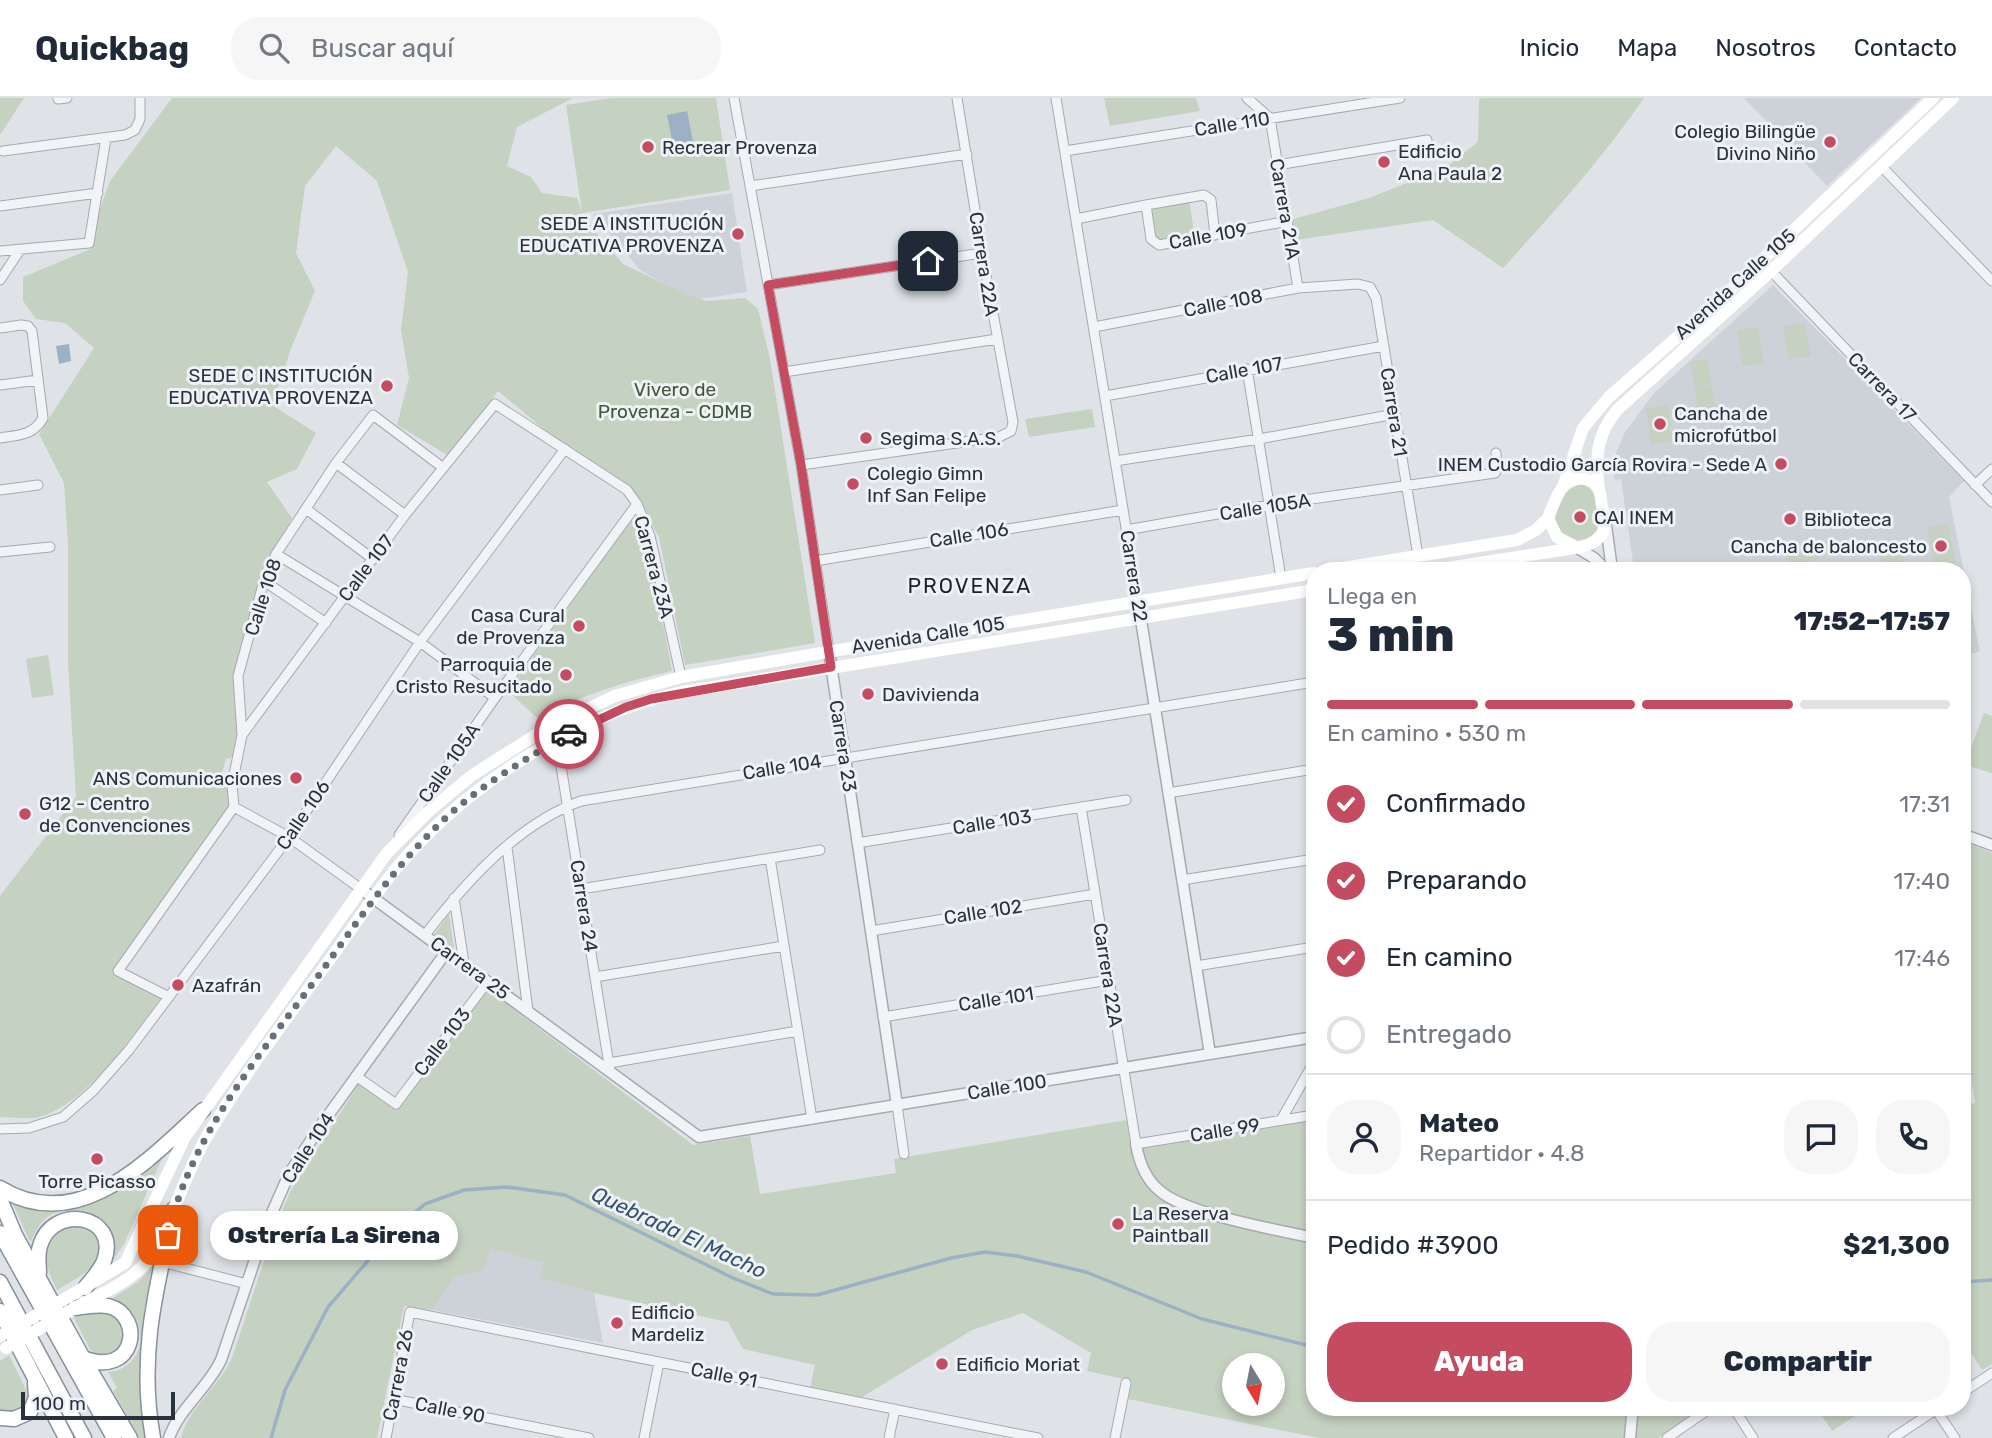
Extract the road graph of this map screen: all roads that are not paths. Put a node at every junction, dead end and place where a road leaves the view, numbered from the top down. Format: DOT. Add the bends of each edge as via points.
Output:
graph roads {
  1 [pos="140,98"];
  2 [pos="734,98"];
  3 [pos="957,98"];
  4 [pos="1056,98"];
  5 [pos="1247,98"];
  6 [pos="1400,98"];
  7 [pos="1933,98"];
  8 [pos="1953,98"];
  9 [pos="1270,118"];
  10 [pos="106,138"];
  11 [pos="1427,140"];
  12 [pos="3,151"];
  13 [pos="1065,151"];
  14 [pos="967,154"];
  15 [pos="1277,165"];
  16 [pos="1881,166"];
  17 [pos="750,186"];
  18 [pos="99,193"];
  19 [pos="1146,205"];
  20 [pos="0,206"];
  21 [pos="1076,219"];
  22 [pos="1288,221"];
  23 [pos="1215,235"];
  24 [pos="20,250"];
  25 [pos="0,251"];
  26 [pos="982,253"];
  27 [pos="1771,271"];
  28 [pos="0,280"];
  29 [pos="1992,281"];
  30 [pos="768,285"];
  31 [pos="1353,285"];
  32 [pos="1298,288"];
  33 [pos="0,327"];
  34 [pos="1094,327"];
  35 [pos="997,339"];
  36 [pos="1384,346"];
  37 [pos="1247,369"];
  38 [pos="784,372"];
  39 [pos="38,380"];
  40 [pos="0,385"];
  41 [pos="1105,396"];
  42 [pos="495,404"];
  43 [pos="1395,414"];
  44 [pos="0,438"];
  45 [pos="1259,439"];
  46 [pos="565,449"];
  47 [pos="1496,453"];
  48 [pos="1115,461"];
  49 [pos="336,463"];
  50 [pos="801,465"];
  51 [pos="442,467"];
  52 [pos="1992,469"];
  53 [pos="38,485"];
  54 [pos="1405,485"];
  55 [pos="1975,485"];
  56 [pos="1563,487"];
  57 [pos="0,490"];
  58 [pos="1600,490"];
  59 [pos="1992,502"];
  60 [pos="637,504"];
  61 [pos="1269,505"];
  62 [pos="306,509"];
  63 [pos="1123,510"];
  64 [pos="405,515"];
  65 [pos="1548,518"];
  66 [pos="1606,522"];
  67 [pos="1126,530"];
  68 [pos="50,547"];
  69 [pos="1576,547"];
  70 [pos="0,552"];
  71 [pos="276,554"];
  72 [pos="1419,556"];
  73 [pos="373,559"];
  74 [pos="815,561"];
  75 [pos="1381,562"];
  76 [pos="1524,562"];
  77 [pos="1598,562"];
  78 [pos="1611,562"];
  79 [pos="1306,574"];
  80 [pos="1281,578"];
  81 [pos="264,581"];
  82 [pos="1306,591"];
  83 [pos="345,596"];
  84 [pos="1138,601"];
  85 [pos="1140,617"];
  86 [pos="326,622"];
  87 [pos="420,642"];
  88 [pos="828,651"];
  89 [pos="831,667"];
  90 [pos="681,677"];
  91 [pos="1306,683"];
  92 [pos="495,698"];
  93 [pos="1155,708"];
  94 [pos="242,735"];
  95 [pos="557,741"];
  96 [pos="844,757"];
  97 [pos="1306,770"];
  98 [pos="1168,793"];
  99 [pos="1126,800"];
  100 [pos="568,806"];
  101 [pos="234,807"];
  102 [pos="1081,807"];
  103 [pos="289,837"];
  104 [pos="1971,837"];
  105 [pos="857,844"];
  106 [pos="1992,845"];
  107 [pos="507,847"];
  108 [pos="820,850"];
  109 [pos="387,853"];
  110 [pos="770,858"];
  111 [pos="1306,860"];
  112 [pos="1182,880"];
  113 [pos="361,889"];
  114 [pos="581,889"];
  115 [pos="1095,894"];
  116 [pos="374,898"];
  117 [pos="454,898"];
  118 [pos="871,931"];
  119 [pos="425,935"];
  120 [pos="784,946"];
  121 [pos="1306,948"];
  122 [pos="447,951"];
  123 [pos="464,963"];
  124 [pos="1196,966"];
  125 [pos="595,976"];
  126 [pos="1109,980"];
  127 [pos="488,981"];
  128 [pos="169,998"];
  129 [pos="528,1011"];
  130 [pos="884,1017"];
  131 [pos="798,1031"];
  132 [pos="1306,1038"];
  133 [pos="1210,1055"];
  134 [pos="609,1067"];
  135 [pos="1124,1068"];
  136 [pos="356,1076"];
  137 [pos="1306,1076"];
  138 [pos="897,1105"];
  139 [pos="203,1110"];
  140 [pos="1306,1116"];
  141 [pos="812,1119"];
  142 [pos="1281,1121"];
  143 [pos="0,1129"];
  144 [pos="699,1137"];
  145 [pos="1136,1144"];
  146 [pos="904,1154"];
  147 [pos="0,1188"];
  148 [pos="0,1199"];
  149 [pos="174,1209"];
  150 [pos="0,1222"];
  151 [pos="0,1233"];
  152 [pos="15,1235"];
  153 [pos="1306,1236"];
  154 [pos="15,1260"];
  155 [pos="162,1262"];
  156 [pos="39,1278"];
  157 [pos="0,1282"];
  158 [pos="247,1283"];
  159 [pos="85,1288"];
  160 [pos="71,1303"];
  161 [pos="410,1312"];
  162 [pos="2,1316"];
  163 [pos="2,1345"];
  164 [pos="83,1358"];
  165 [pos="659,1362"];
  166 [pos="1992,1373"];
  167 [pos="35,1378"];
  168 [pos="1126,1383"];
  169 [pos="1971,1387"];
  170 [pos="393,1399"];
  171 [pos="895,1409"];
  172 [pos="1631,1416"];
  173 [pos="1699,1416"];
  174 [pos="1739,1416"];
  175 [pos="1926,1416"];
  176 [pos="1943,1416"];
  177 [pos="0,1418"];
  178 [pos="1633,1436"];
  179 [pos="66,1438"];
  180 [pos="84,1438"];
  181 [pos="114,1438"];
  182 [pos="130,1438"];
  183 [pos="153,1438"];
  184 [pos="169,1438"];
  185 [pos="386,1438"];
  186 [pos="589,1438"];
  187 [pos="644,1438"];
  188 [pos="889,1438"];
  189 [pos="1038,1438"];
  190 [pos="1115,1438"];
  191 [pos="1667,1438"];
  192 [pos="1753,1438"];
  193 [pos="1893,1438"];
  194 [pos="1955,1438"];
  1 -- 10 [label="street" via="135,130"];
  2 -- 17 [label="street, Carrera 23"];
  3 -- 14 [label="street, Carrera 22A"];
  4 -- 13 [label="street, Carrera 22"];
  5 -- 9 [label="street"];
  6 -- 9 [label="street, Calle 110"];
  7 -- 56 [label="main road, Avenida Calle 105" via="1734,288 1598,408 1580,435"];
  8 -- 16 [label="main road, Avenida Calle 105"];
  9 -- 13 [label="street, Calle 110"];
  9 -- 15 [label="street, Carrera 21A"];
  10 -- 12 [label="street"];
  10 -- 18 [label="street"];
  11 -- 15 [label="street"];
  13 -- 21 [label="street, Carrera 22"];
  14 -- 17 [label="street"];
  14 -- 26 [label="street, Carrera 22A"];
  15 -- 22 [label="street, Carrera 21A"];
  16 -- 27 [label="main road, Avenida Calle 105"];
  16 -- 29 [label="street"];
  17 -- 30 [label="street, Carrera 23"];
  18 -- 20 [label="street"];
  18 -- 24 [label="street" via="89,243"];
  19 -- 21 [label="street"];
  19 -- 23 [label="street, Calle 109" via="1151,239 1158,245"];
  19 -- 23 [label="street" via="1204,195 1211,200"];
  21 -- 34 [label="street, Carrera 22"];
  22 -- 23 [label="street, Calle 109"];
  22 -- 32 [label="street, Carrera 21A"];
  24 -- 25 [label="street"];
  24 -- 28 [label="street"];
  26 -- 30 [label="street"];
  26 -- 35 [label="street, Carrera 22A"];
  27 -- 55 [label="street, Carrera 17"];
  27 -- 58 [label="main road, Avenida Calle 105" via="1613,415 1597,448"];
  30 -- 38 [label="street, Carrera 23"];
  31 -- 32 [label="street, Calle 108"];
  31 -- 36 [label="street, Carrera 21" via="1370,287 1376,298"];
  32 -- 34 [label="street, Calle 108"];
  33 -- 39 [label="street" via="21,325 32,331"];
  34 -- 41 [label="street, Carrera 22"];
  35 -- 38 [label="street"];
  35 -- 50 [label="street, Carrera 22A" via="1013,422 1007,435"];
  36 -- 37 [label="street, Calle 107"];
  36 -- 43 [label="street, Carrera 21"];
  37 -- 41 [label="street, Calle 107"];
  37 -- 45 [label="street"];
  38 -- 50 [label="street, Carrera 23"];
  39 -- 40 [label="street"];
  39 -- 44 [label="street" via="43,418 39,426 30,434"];
  41 -- 48 [label="street, Carrera 22"];
  42 -- 46 [label="street, Carrera 23A"];
  42 -- 51 [label="street, Calle 107"];
  43 -- 45 [label="street"];
  43 -- 54 [label="street, Carrera 21"];
  45 -- 48 [label="street"];
  45 -- 61 [label="street"];
  46 -- 60 [label="street, Carrera 23A" via="626,490"];
  46 -- 87 [label="street, Calle 106"];
  47 -- 54 [label="street, Calle 105A" via="1494,473"];
  48 -- 63 [label="street, Carrera 22"];
  49 -- 51 [label="street, Calle 108" via="373,415"];
  49 -- 62 [label="street, Calle 108"];
  49 -- 64 [label="street"];
  50 -- 74 [label="street, Carrera 23"];
  51 -- 64 [label="street, Calle 107"];
  52 -- 55 [label="street"];
  53 -- 57 [label="street"];
  54 -- 61 [label="street, Calle 105A"];
  54 -- 72 [label="street, Carrera 21"];
  55 -- 59 [label="street, Carrera 17"];
  56 -- 58 [label="main road" via="1582,478"];
  56 -- 65 [label="main road"];
  58 -- 66 [label="main road"];
  60 -- 90 [label="street, Carrera 23A" via="650,536"];
  60 -- 92 [label="street, Calle 105A"];
  61 -- 67 [label="street, Calle 105A"];
  61 -- 80 [label="street"];
  62 -- 71 [label="street, Calle 108"];
  62 -- 73 [label="street"];
  63 -- 67 [label="street, Carrera 22"];
  63 -- 74 [label="street, Calle 106"];
  64 -- 73 [label="street, Calle 107"];
  65 -- 69 [label="main road" via="1557,537"];
  65 -- 72 [label="main road" via="1517,540"];
  66 -- 69 [label="main road" via="1599,537"];
  66 -- 78 [label="street"];
  67 -- 84 [label="street, Carrera 22"];
  68 -- 70 [label="street"];
  69 -- 76 [label="main road"];
  69 -- 77 [label="street"];
  71 -- 81 [label="street, Calle 108"];
  71 -- 83 [label="street"];
  72 -- 75 [label="main road"];
  73 -- 83 [label="street, Calle 107"];
  74 -- 88 [label="street, Carrera 23"];
  79 -- 80 [label="main road, Avenida Calle 105"];
  80 -- 84 [label="main road, Avenida Calle 105"];
  81 -- 86 [label="street"];
  81 -- 94 [label="street, Calle 108" via="238,676"];
  82 -- 85 [label="main road, Avenida Calle 105"];
  83 -- 86 [label="street, Calle 107"];
  83 -- 87 [label="street"];
  84 -- 85 [label="street, Carrera 22"];
  84 -- 88 [label="main road, Avenida Calle 105"];
  85 -- 89 [label="main road, Avenida Calle 105"];
  85 -- 93 [label="street, Carrera 22"];
  86 -- 94 [label="street, Calle 107"];
  87 -- 92 [label="street"];
  87 -- 103 [label="street, Calle 106"];
  88 -- 89 [label="street, Carrera 23"];
  88 -- 90 [label="main road, Avenida Calle 105"];
  89 -- 95 [label="main road, Avenida Calle 105" via="651,699"];
  89 -- 96 [label="street, Carrera 23"];
  90 -- 109 [label="main road, Avenida Calle 105" via="603,701 514,747 449,793"];
  91 -- 93 [label="street, Calle 104"];
  92 -- 109 [label="street, Calle 105A"];
  93 -- 96 [label="street, Calle 104"];
  93 -- 98 [label="street, Carrera 22"];
  94 -- 101 [label="street, Calle 108" via="232,785"];
  95 -- 100 [label="street, Carrera 24"];
  95 -- 116 [label="main road, Avenida Calle 105" via="504,772 458,807 411,852"];
  96 -- 100 [label="street, Calle 104" via="598,797"];
  96 -- 105 [label="street, Carrera 23"];
  97 -- 98 [label="street"];
  98 -- 112 [label="street, Carrera 22"];
  99 -- 102 [label="street, Calle 103"];
  100 -- 107 [label="street, Calle 104"];
  100 -- 114 [label="street, Carrera 24"];
  101 -- 103 [label="street, Carrera 25"];
  101 -- 128 [label="street" via="118,971"];
  102 -- 105 [label="street, Calle 103"];
  102 -- 115 [label="street, Carrera 22A"];
  103 -- 113 [label="street, Carrera 25"];
  103 -- 128 [label="street, Calle 106"];
  104 -- 106 [label="street"];
  105 -- 118 [label="street, Carrera 23"];
  107 -- 117 [label="street, Calle 104"];
  107 -- 129 [label="street"];
  108 -- 110 [label="street"];
  109 -- 113 [label="main road, Avenida Calle 105"];
  110 -- 114 [label="street"];
  110 -- 120 [label="street"];
  111 -- 112 [label="street"];
  112 -- 124 [label="street, Carrera 22"];
  113 -- 116 [label="street, Carrera 25"];
  113 -- 139 [label="main road, Avenida Calle 105"];
  114 -- 125 [label="street, Carrera 24"];
  115 -- 118 [label="street, Calle 102"];
  115 -- 126 [label="street, Carrera 22A"];
  116 -- 119 [label="street, Carrera 25"];
  116 -- 149 [label="main road, Avenida Calle 105" via="224,1107 196,1156"];
  117 -- 119 [label="street, Calle 104"];
  117 -- 123 [label="street"];
  118 -- 130 [label="street, Carrera 23"];
  119 -- 122 [label="street, Carrera 25"];
  120 -- 125 [label="street"];
  120 -- 131 [label="street"];
  121 -- 124 [label="street"];
  122 -- 123 [label="street, Carrera 25"];
  122 -- 136 [label="street, Calle 104"];
  123 -- 127 [label="street, Carrera 25"];
  124 -- 133 [label="street, Carrera 22"];
  125 -- 134 [label="street, Carrera 24"];
  126 -- 130 [label="street, Calle 101"];
  126 -- 135 [label="street, Carrera 22A"];
  127 -- 129 [label="street, Carrera 25"];
  127 -- 136 [label="street, Calle 103" via="396,1104"];
  128 -- 143 [label="street, Calle 106" via="111,1071 63,1117 29,1128"];
  129 -- 134 [label="street, Carrera 25"];
  130 -- 138 [label="street, Carrera 23"];
  131 -- 134 [label="street"];
  131 -- 141 [label="street"];
  132 -- 133 [label="street, Calle 100"];
  133 -- 135 [label="street, Calle 100"];
  134 -- 144 [label="street, Carrera 25"];
  135 -- 138 [label="street, Calle 100"];
  135 -- 145 [label="street, Carrera 22A"];
  136 -- 158 [label="street, Calle 104" via="283,1186"];
  137 -- 142 [label="street"];
  138 -- 141 [label="street, Calle 100"];
  138 -- 146 [label="street"];
  139 -- 147 [label="highway" via="141,1165 92,1195 46,1204"];
  139 -- 159 [label="main road, Avenida Calle 105" via="173,1158 129,1257 117,1270"];
  140 -- 142 [label="street, Calle 99"];
  141 -- 144 [label="street, Calle 100"];
  142 -- 145 [label="street, Calle 99"];
  145 -- 153 [label="street" via="1147,1177 1170,1199 1197,1210"];
  148 -- 152 [label="highway"];
  149 -- 155 [label="highway"];
  149 -- 160 [label="main road, Avenida Calle 105" via="159,1245 145,1264 123,1282"];
  150 -- 152 [label="highway"];
  151 -- 154 [label="highway"];
  152 -- 154 [label="highway"];
  152 -- 156 [label="highway"];
  154 -- 181 [label="highway"];
  155 -- 158 [label="street"];
  155 -- 183 [label="highway" via="149,1328"];
  156 -- 159 [label="highway" via="38,1252 46,1234 63,1221 81,1219 97,1226 106,1243 104,1260"];
  156 -- 164 [label="highway"];
  157 -- 180 [label="highway"];
  158 -- 184 [label="street, Calle 104" via="215,1374"];
  159 -- 160 [label="main road, Avenida Calle 105"];
  160 -- 163 [label="main road, Avenida Calle 105, bridge"];
  160 -- 164 [label="highway" via="109,1307 123,1315 130,1330 128,1346 118,1359 103,1364"];
  161 -- 165 [label="street, Calle 91"];
  161 -- 170 [label="street, Carrera 26"];
  162 -- 167 [label="highway"];
  164 -- 182 [label="highway"];
  165 -- 171 [label="street, Calle 91"];
  165 -- 187 [label="street"];
  166 -- 169 [label="street"];
  167 -- 177 [label="highway" via="37,1395 30,1412 14,1419"];
  167 -- 179 [label="highway"];
  168 -- 190 [label="street"];
  170 -- 185 [label="street, Carrera 26"];
  170 -- 186 [label="street, Calle 90"];
  171 -- 188 [label="street"];
  171 -- 189 [label="street, Calle 91"];
  172 -- 178 [label="street"];
  173 -- 191 [label="street"];
  174 -- 192 [label="street"];
  175 -- 193 [label="street"];
  176 -- 194 [label="street"];
}
